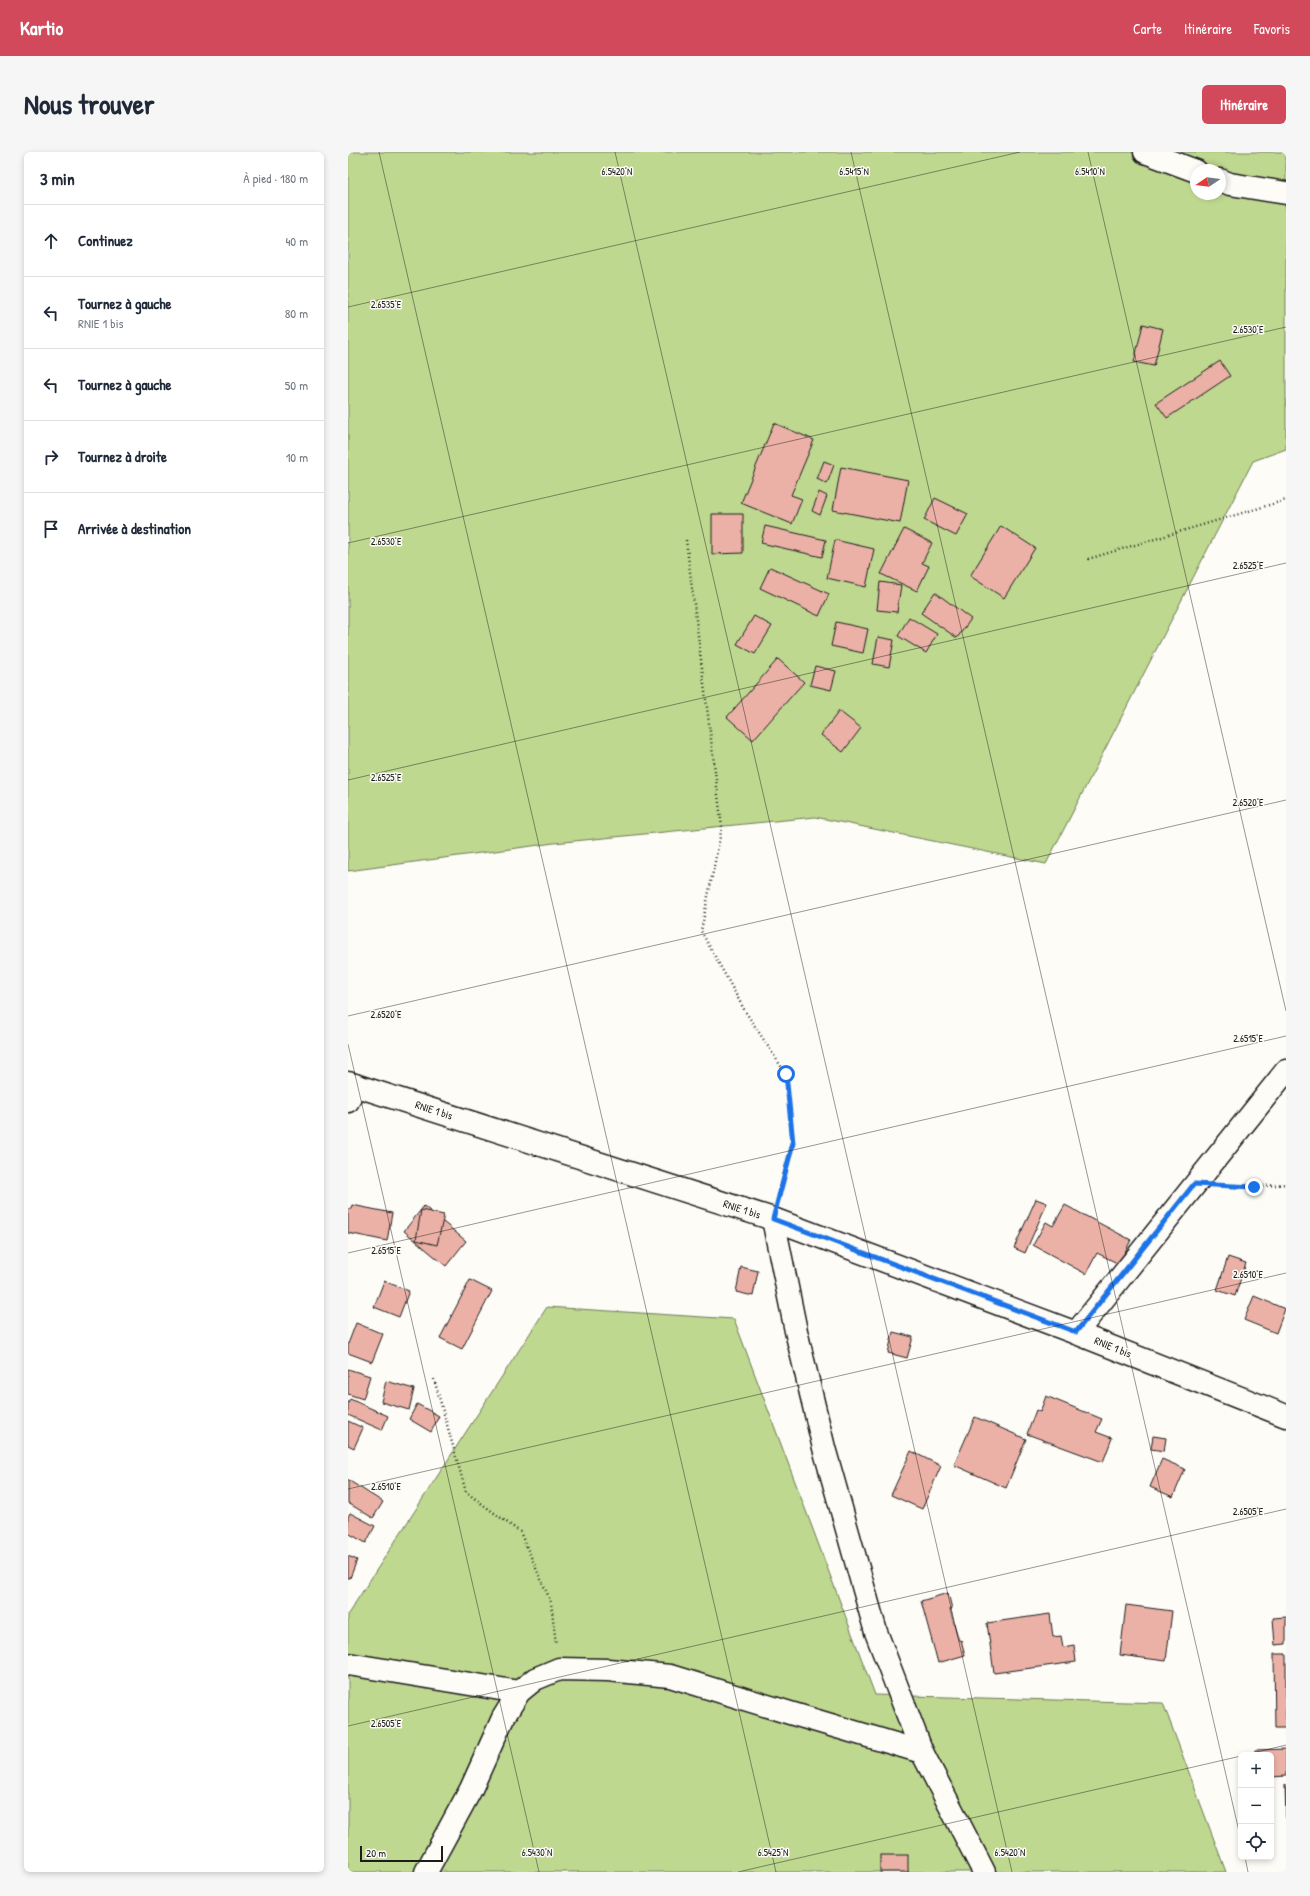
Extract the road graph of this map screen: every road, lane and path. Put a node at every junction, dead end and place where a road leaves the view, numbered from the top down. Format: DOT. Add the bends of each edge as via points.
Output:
graph roads {
  1 [pos="1145,152"];
  2 [pos="1190,169"];
  3 [pos="1226,182"];
  4 [pos="1286,193"];
  5 [pos="1286,500"];
  6 [pos="686,540"];
  7 [pos="1088,559"];
  8 [pos="1286,1071"];
  9 [pos="350,1090"];
  10 [pos="1194,1184"];
  11 [pos="1286,1184"];
  12 [pos="773,1219"];
  13 [pos="1076,1332"];
  14 [pos="434,1380"];
  15 [pos="1286,1416"];
  16 [pos="348,1664"];
  17 [pos="559,1669"];
  18 [pos="519,1692"];
  19 [pos="922,1752"];
  20 [pos="426,1872"];
  21 [pos="984,1872"];
  1 -- 2 [label="street"];
  3 -- 4 [label="street"];
  5 -- 7 [label="path"];
  6 -- 12 [label="path" via="722,827 701,932 745,1011 786,1074 793,1143"];
  8 -- 10 [label="street"];
  9 -- 12 [label="street, RNIE 1 bis"];
  10 -- 11 [label="path" via="1254,1187"];
  10 -- 13 [label="street"];
  12 -- 13 [label="street, RNIE 1 bis"];
  12 -- 19 [label="street" via="824,1448 849,1540 876,1632"];
  13 -- 15 [label="street, RNIE 1 bis"];
  14 -- 17 [label="path" via="466,1492 520,1532 551,1602"];
  16 -- 18 [label="street"];
  17 -- 18 [label="street" via="535,1679"];
  17 -- 19 [label="street" via="608,1670 670,1676"];
  18 -- 20 [label="street" via="503,1718 471,1789"];
  19 -- 21 [label="street"];
}
